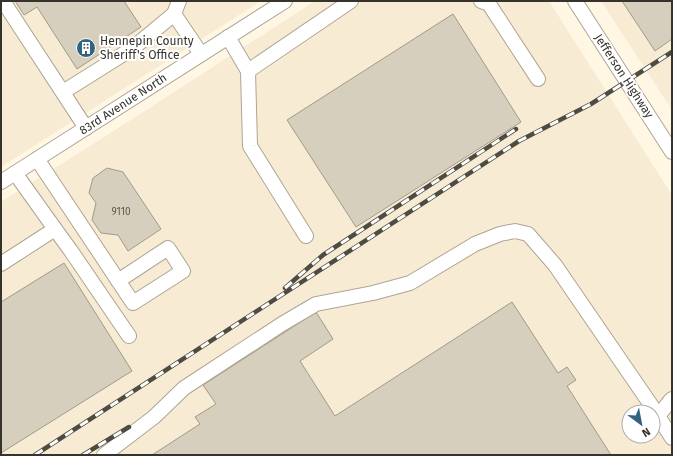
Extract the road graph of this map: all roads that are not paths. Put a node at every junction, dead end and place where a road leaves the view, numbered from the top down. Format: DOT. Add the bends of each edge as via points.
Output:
graph roads {
  1 [pos="3,1"];
  2 [pos="285,1"];
  3 [pos="351,1"];
  4 [pos="481,1"];
  5 [pos="575,1"];
  6 [pos="176,7"];
  7 [pos="228,37"];
  8 [pos="201,54"];
  9 [pos="248,71"];
  10 [pos="538,78"];
  11 [pos="63,92"];
  12 [pos="86,128"];
  13 [pos="672,152"];
  14 [pos="38,158"];
  15 [pos="5,178"];
  16 [pos="55,229"];
  17 [pos="306,236"];
  18 [pos="1,264"];
  19 [pos="118,281"];
  20 [pos="129,336"];
  21 [pos="672,399"];
  22 [pos="650,404"];
  23 [pos="661,412"];
  24 [pos="661,421"];
  25 [pos="672,438"];
  26 [pos="104,455"];
  1 -- 11 [label="street"];
  2 -- 7 [label="street, 83rd Avenue North"];
  3 -- 9 [label="street"];
  4 -- 10 [label="street" via="489,4"];
  5 -- 13 [label="street, Jefferson Highway"];
  6 -- 8 [label="street"];
  6 -- 11 [label="street" via="133,48"];
  7 -- 8 [label="street, 83rd Avenue North"];
  7 -- 9 [label="street"];
  8 -- 12 [label="street, 83rd Avenue North"];
  9 -- 17 [label="street" via="250,146"];
  11 -- 12 [label="street"];
  12 -- 14 [label="street, 83rd Avenue North"];
  14 -- 15 [label="street, 83rd Avenue North"];
  14 -- 19 [label="street"];
  15 -- 16 [label="street"];
  16 -- 18 [label="street"];
  16 -- 20 [label="street"];
  21 -- 23 [label="street"];
  22 -- 26 [label="street" via="555,265 528,234 515,231 475,244 410,283 316,304 184,388 154,417"];
  24 -- 25 [label="street"];
}
